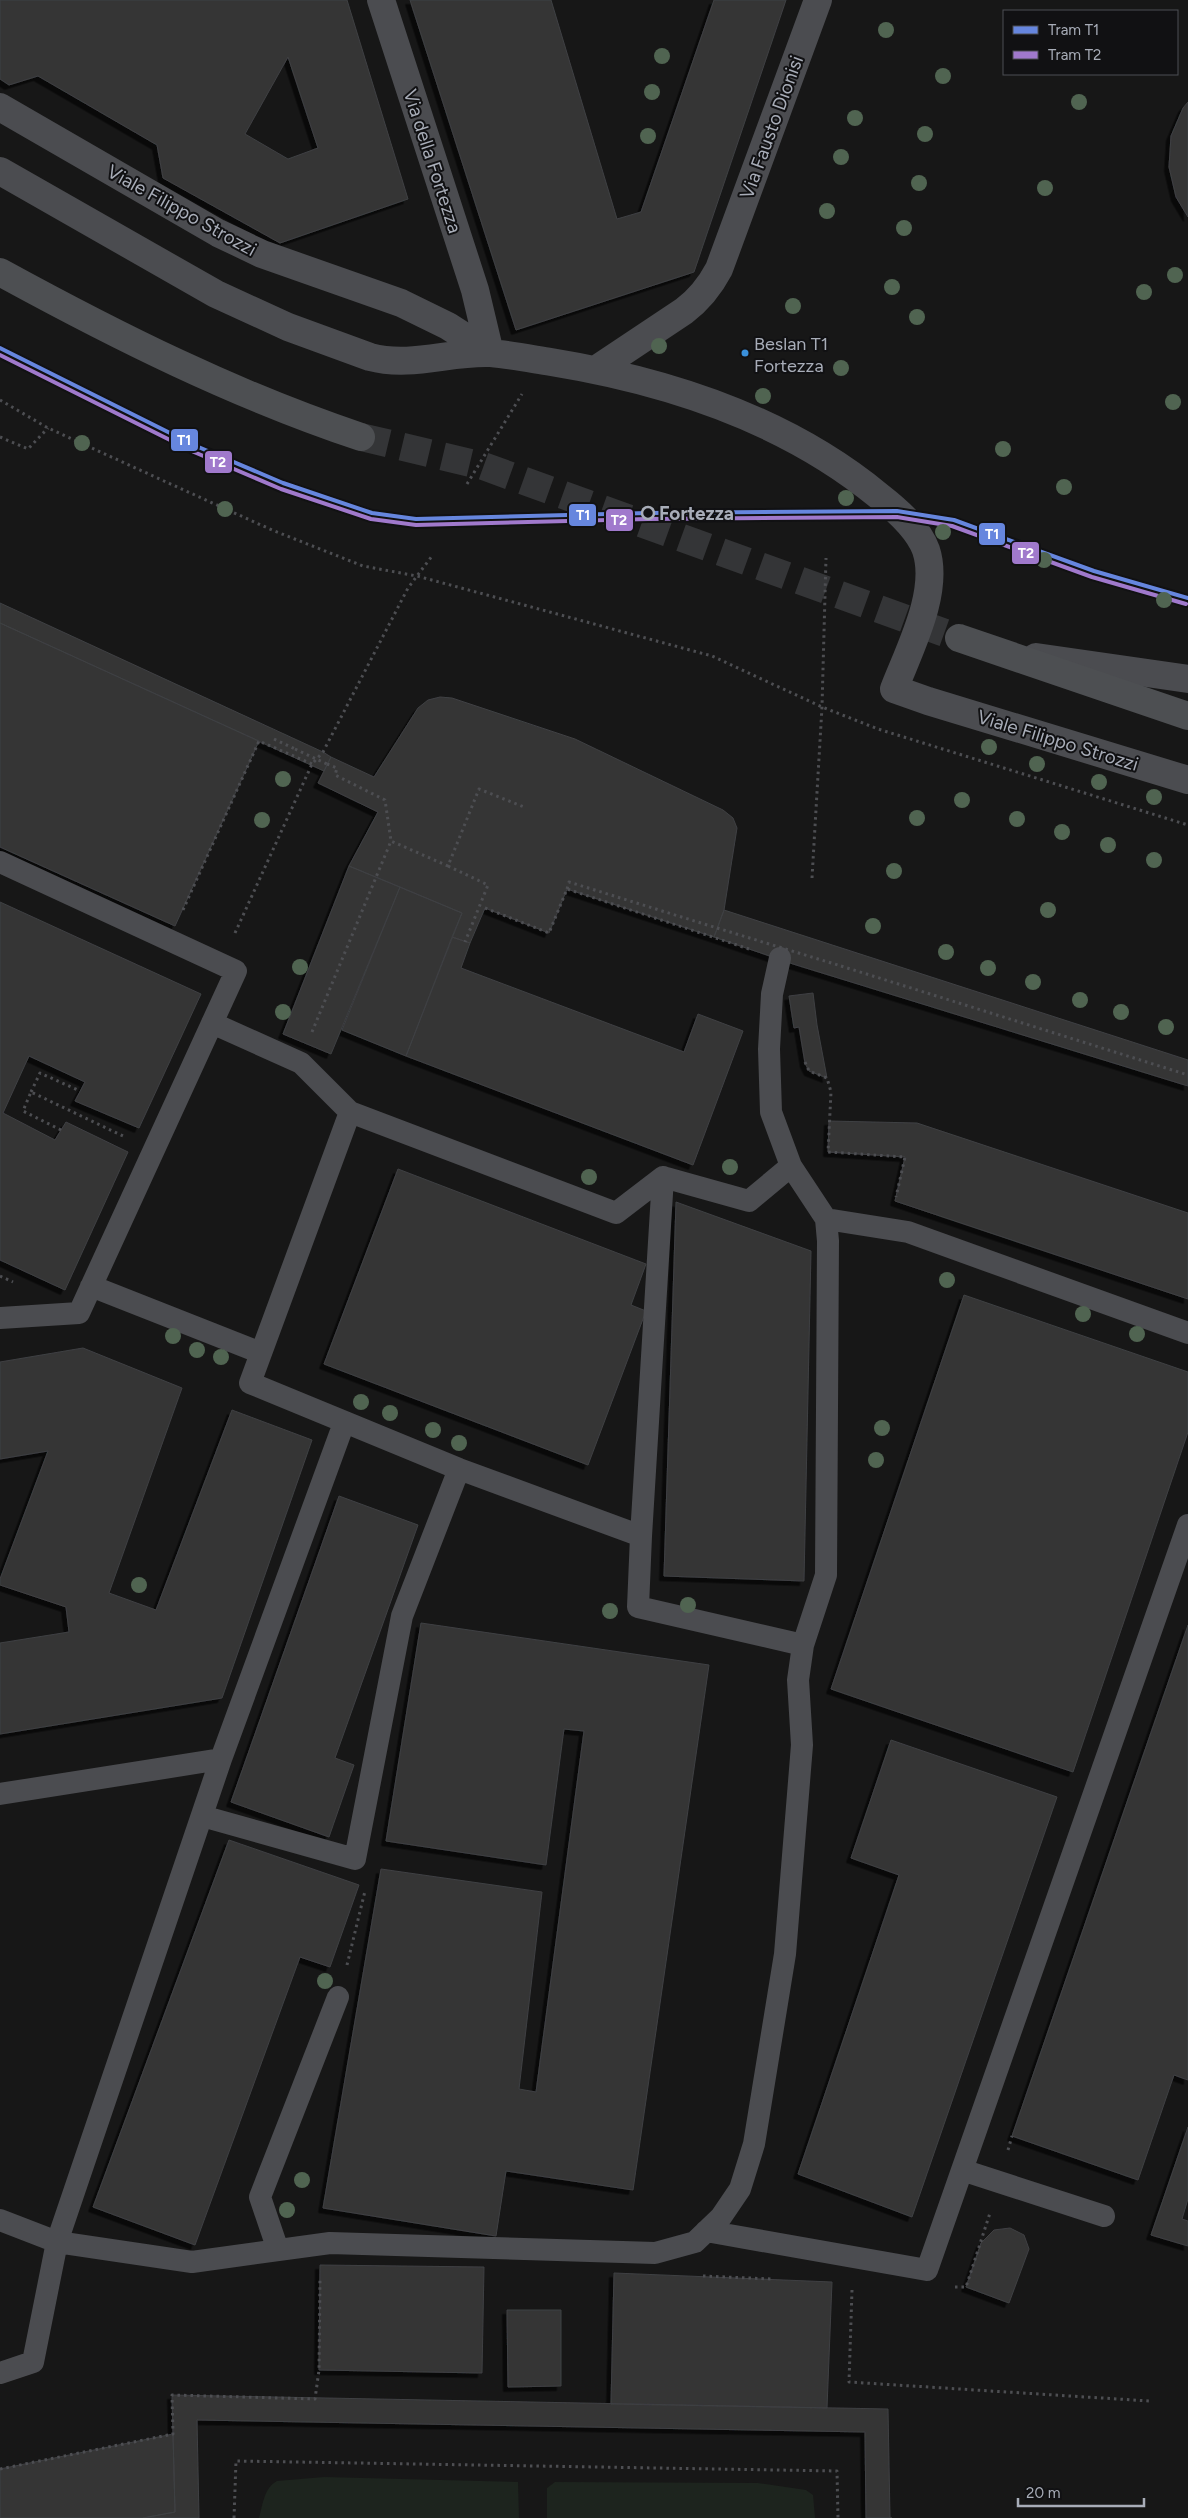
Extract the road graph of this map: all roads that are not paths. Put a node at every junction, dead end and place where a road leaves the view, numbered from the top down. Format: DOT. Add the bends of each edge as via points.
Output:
graph roads {
  1 [pos="381,0"];
  2 [pos="818,0"];
  3 [pos="0,107"];
  4 [pos="0,171"];
  5 [pos="0,272"];
  6 [pos="490,353"];
  7 [pos="597,369"];
  8 [pos="361,437"];
  9 [pos="959,638"];
  10 [pos="995,652"];
  11 [pos="1188,679"];
  12 [pos="1188,716"];
  13 [pos="1188,780"];
  14 [pos="0,862"];
  15 [pos="780,958"];
  16 [pos="212,1023"];
  17 [pos="350,1112"];
  18 [pos="791,1166"];
  19 [pos="663,1177"];
  20 [pos="826,1219"];
  21 [pos="91,1286"];
  22 [pos="0,1318"];
  23 [pos="1188,1333"];
  24 [pos="261,1353"];
  25 [pos="344,1423"];
  26 [pos="459,1469"];
  27 [pos="1188,1525"];
  28 [pos="641,1536"];
  29 [pos="803,1645"];
  30 [pos="221,1759"];
  31 [pos="0,1794"];
  32 [pos="202,1816"];
  33 [pos="338,1997"];
  34 [pos="962,2170"];
  35 [pos="1104,2216"];
  36 [pos="0,2220"];
  37 [pos="706,2231"];
  38 [pos="57,2242"];
  39 [pos="278,2250"];
  40 [pos="0,2373"];
  1 -- 6 [label="street, Via della Fortezza" via="475,290"];
  2 -- 7 [label="street, Via Fausto Dionisi" via="712,281 696,302"];
  3 -- 6 [label="street, Viale Filippo Strozzi" via="236,242 400,303 448,326"];
  4 -- 6 [label="street" via="216,294 288,327 382,360 425,361"];
  5 -- 8 [label="main road" via="154,353 304,418"];
  6 -- 7 [label="street"];
  7 -- 13 [label="street, Viale Filippo Strozzi" via="649,381 742,415 783,434 851,473 897,511 926,549 929,584 894,689"];
  9 -- 10 [label="main road"];
  10 -- 11 [label="street"];
  10 -- 12 [label="main road"];
  14 -- 16 [label="lane" via="236,972"];
  15 -- 18 [label="lane" via="772,994 770,1112"];
  16 -- 17 [label="lane" via="301,1063"];
  16 -- 21 [label="lane"];
  17 -- 19 [label="lane" via="616,1214"];
  17 -- 24 [label="lane"];
  18 -- 19 [label="lane" via="749,1201"];
  18 -- 20 [label="lane"];
  19 -- 28 [label="lane"];
  20 -- 23 [label="lane" via="908,1232"];
  20 -- 29 [label="lane" via="826,1575"];
  21 -- 22 [label="lane" via="78,1313"];
  21 -- 24 [label="lane"];
  24 -- 25 [label="lane" via="250,1383"];
  25 -- 26 [label="lane"];
  25 -- 30 [label="lane"];
  26 -- 28 [label="lane"];
  26 -- 32 [label="lane" via="402,1616 355,1859"];
  27 -- 34 [label="lane"];
  28 -- 29 [label="lane" via="638,1607"];
  29 -- 37 [label="lane" via="798,1680 802,1745 785,1954 754,2144 740,2189 721,2217"];
  30 -- 31 [label="lane"];
  30 -- 32 [label="lane"];
  32 -- 38 [label="lane"];
  33 -- 39 [label="lane" via="260,2197"];
  34 -- 35 [label="lane"];
  34 -- 37 [label="lane" via="927,2270"];
  36 -- 38 [label="lane"];
  37 -- 39 [label="lane" via="695,2242 655,2253 330,2243"];
  38 -- 39 [label="lane" via="192,2262"];
  38 -- 40 [label="lane" via="33,2362"];
}
